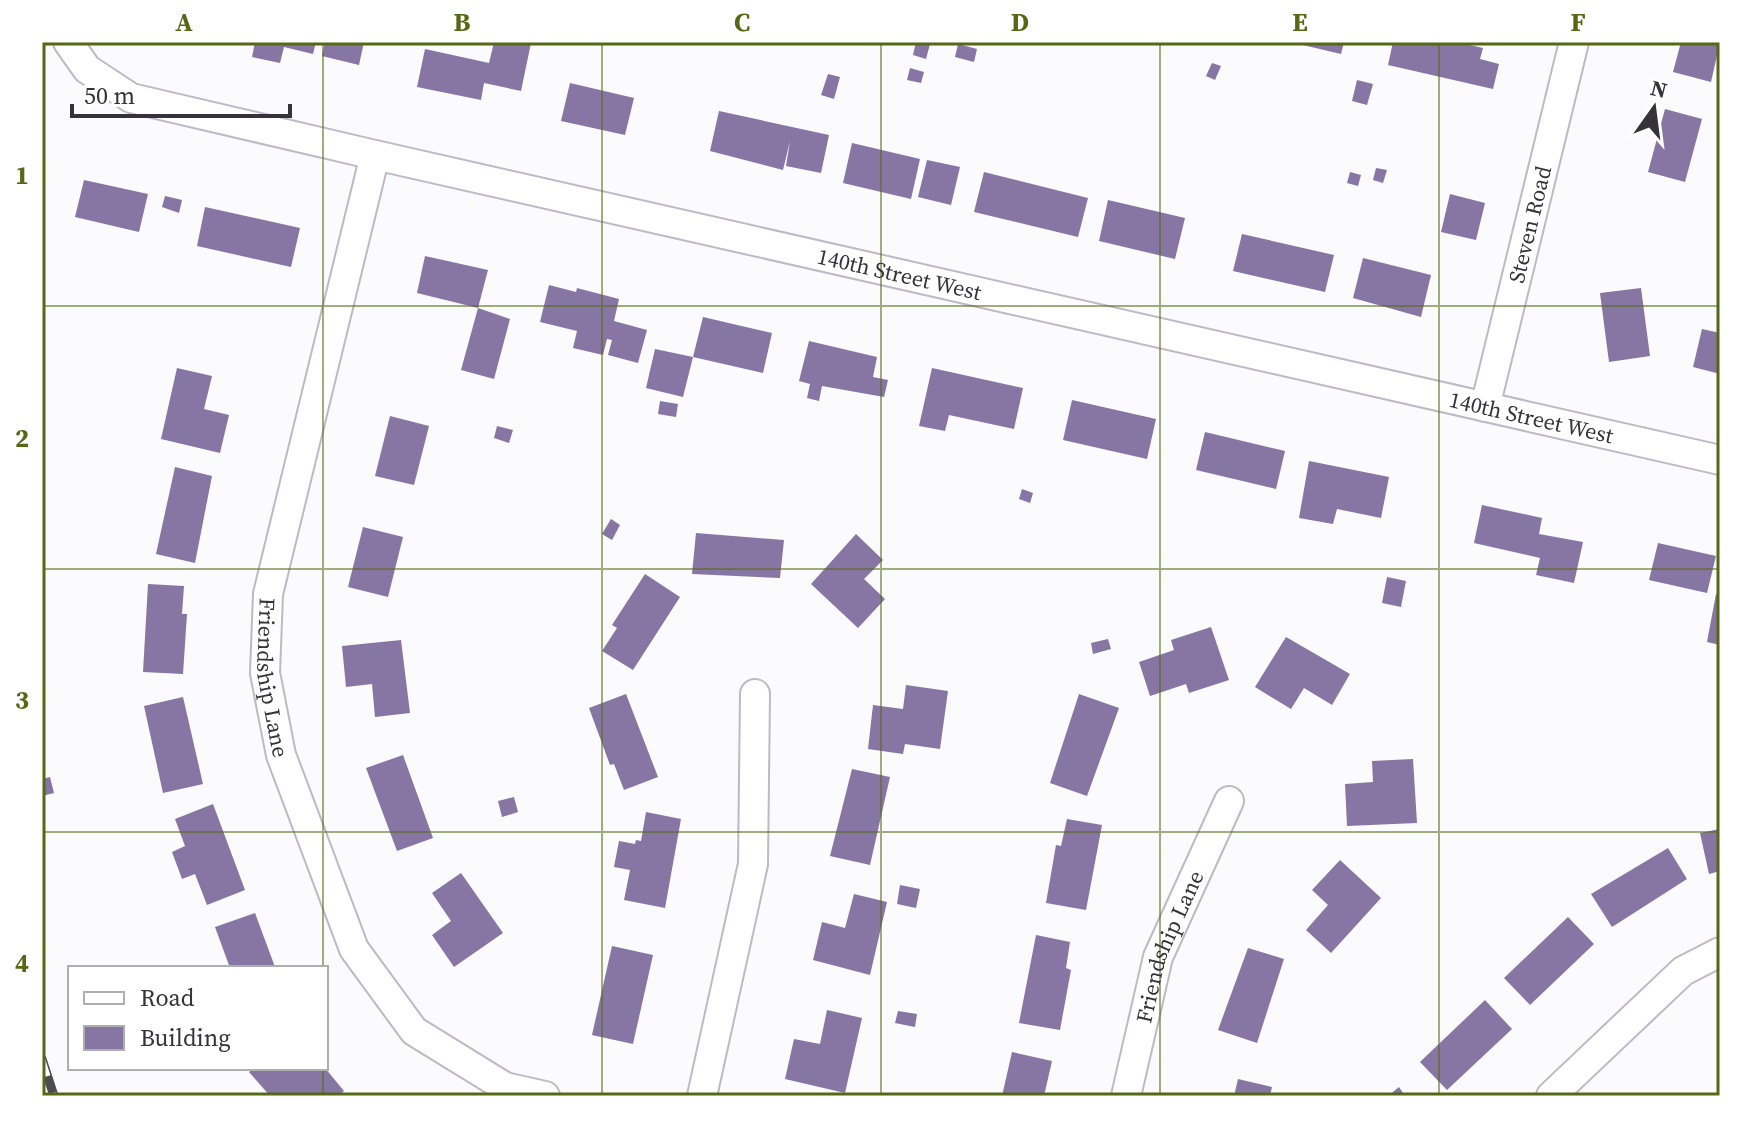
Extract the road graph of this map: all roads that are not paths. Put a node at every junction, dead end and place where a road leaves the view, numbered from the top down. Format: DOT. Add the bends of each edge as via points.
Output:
graph roads {
  1 [pos="68,42"];
  2 [pos="1574,42"];
  3 [pos="375,155"];
  4 [pos="1485,407"];
  5 [pos="1720,460"];
  6 [pos="755,694"];
  7 [pos="1229,801"];
  8 [pos="1720,952"];
  9 [pos="545,1096"];
  10 [pos="702,1096"];
  11 [pos="1126,1096"];
  12 [pos="1551,1096"];
  1 -- 3 [label="street, 140th Street West" via="87,69 131,98"];
  2 -- 4 [label="street, Steven Road"];
  3 -- 4 [label="street, 140th Street West"];
  3 -- 9 [label="street, Friendship Lane" via="268,594 265,673 281,755 354,949 414,1031 505,1087"];
  4 -- 5 [label="street, 140th Street West"];
  6 -- 10 [label="street" via="753,864"];
  7 -- 11 [label="street, Friendship Lane" via="1158,957"];
  8 -- 12 [label="street" via="1683,971"];
}
